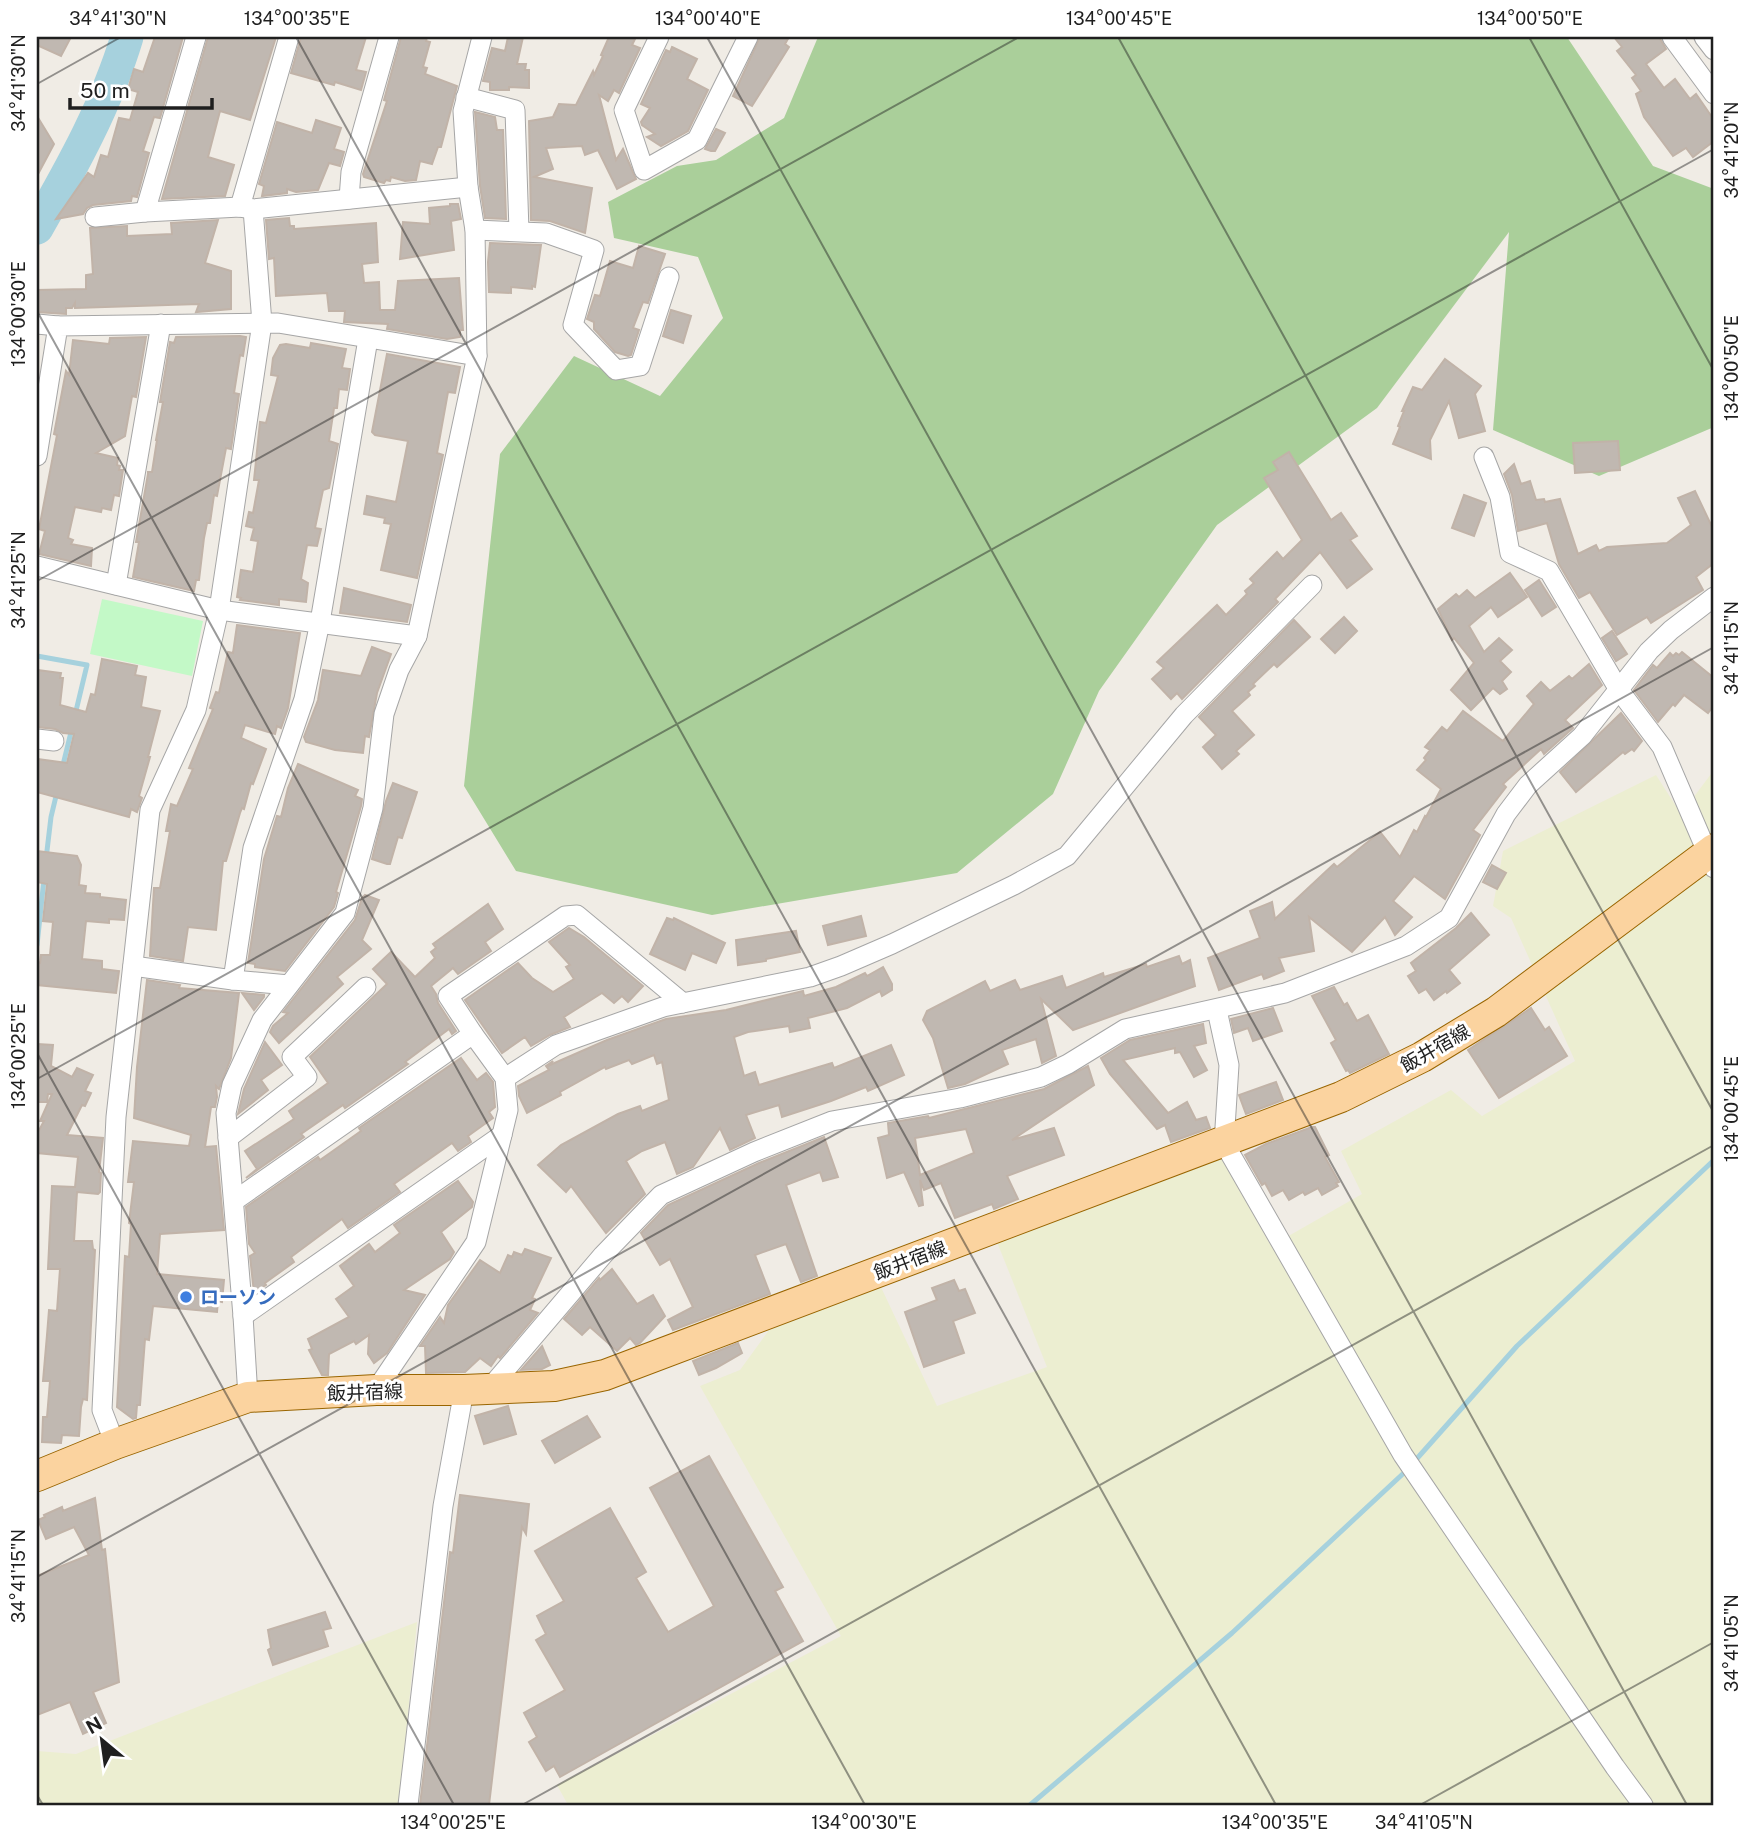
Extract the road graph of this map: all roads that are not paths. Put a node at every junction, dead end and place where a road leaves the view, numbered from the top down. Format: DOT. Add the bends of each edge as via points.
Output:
graph roads {
  1 [pos="196,37"];
  2 [pos="289,37"];
  3 [pos="389,37"];
  4 [pos="482,37"];
  5 [pos="659,37"];
  6 [pos="748,37"];
  7 [pos="1672,37"];
  8 [pos="1704,37"];
  9 [pos="1714,50"];
  10 [pos="1714,94"];
  11 [pos="466,97"];
  12 [pos="468,187"];
  13 [pos="349,200"];
  14 [pos="247,208"];
  15 [pos="145,212"];
  16 [pos="95,216"];
  17 [pos="475,230"];
  18 [pos="519,231"];
  19 [pos="669,277"];
  20 [pos="262,323"];
  21 [pos="37,324"];
  22 [pos="161,324"];
  23 [pos="58,326"];
  24 [pos="368,339"];
  25 [pos="477,356"];
  26 [pos="37,456"];
  27 [pos="1484,457"];
  28 [pos="37,566"];
  29 [pos="116,585"];
  30 [pos="1312,585"];
  31 [pos="1714,597"];
  32 [pos="219,610"];
  33 [pos="320,622"];
  34 [pos="417,636"];
  35 [pos="1619,691"];
  36 [pos="1712,857"];
  37 [pos="133,966"];
  38 [pos="233,980"];
  39 [pos="289,985"];
  40 [pos="366,987"];
  41 [pos="683,1003"];
  42 [pos="1217,1010"];
  43 [pos="473,1034"];
  44 [pos="505,1078"];
  45 [pos="502,1135"];
  46 [pos="228,1138"];
  47 [pos="1224,1143"];
  48 [pos="234,1201"];
  49 [pos="243,1316"];
  50 [pos="376,1390"];
  51 [pos="477,1390"];
  52 [pos="248,1397"];
  53 [pos="115,1444"];
  54 [pos="37,1476"];
  55 [pos="408,1805"];
  56 [pos="1643,1805"];
  1 -- 15 [label="street"];
  2 -- 14 [label="street"];
  3 -- 13 [label="street" via="351,172"];
  4 -- 11 [label="street"];
  5 -- 6 [label="street" via="624,110 644,170 696,139"];
  7 -- 10 [label="street"];
  8 -- 9 [label="street"];
  11 -- 12 [label="street"];
  11 -- 18 [label="street" via="515,110"];
  12 -- 13 [label="street"];
  12 -- 17 [label="street"];
  13 -- 14 [label="street"];
  14 -- 15 [label="street"];
  14 -- 20 [label="street"];
  15 -- 16 [label="street"];
  17 -- 18 [label="street"];
  17 -- 25 [label="street"];
  18 -- 19 [label="street" via="546,233 594,250 573,325 616,370 640,366"];
  20 -- 22 [label="street"];
  20 -- 24 [label="street"];
  20 -- 32 [label="street"];
  21 -- 23 [label="street"];
  22 -- 23 [label="street"];
  22 -- 29 [label="street"];
  23 -- 26 [label="street"];
  24 -- 25 [label="street"];
  24 -- 33 [label="street"];
  25 -- 34 [label="street"];
  27 -- 35 [label="street" via="1500,497 1510,553 1549,571"];
  28 -- 29 [label="street"];
  29 -- 32 [label="street"];
  30 -- 41 [label="street" via="1184,715 1067,856 917,933 841,966 810,977"];
  31 -- 35 [label="street" via="1649,651"];
  32 -- 33 [label="street"];
  32 -- 37 [label="street" via="196,710 150,810"];
  33 -- 34 [label="street"];
  33 -- 38 [label="street" via="304,699 253,848"];
  34 -- 39 [label="street" via="384,714 373,808 345,913"];
  35 -- 36 [label="street" via="1662,747"];
  35 -- 42 [label="street" via="1506,814 1450,918 1406,946 1285,993"];
  36 -- 47 [label="main road, 飯井宿線" via="1496,1012 1422,1057 1341,1097"];
  37 -- 38 [label="street"];
  37 -- 53 [label="street" via="116,1117 102,1410"];
  38 -- 39 [label="street"];
  39 -- 46 [label="street" via="262,1020 232,1085 226,1113"];
  40 -- 46 [label="street" via="292,1056 307,1077"];
  41 -- 43 [label="street" via="577,915 565,916 448,996"];
  41 -- 44 [label="street" via="556,1045"];
  42 -- 47 [label="street" via="1228,1065"];
  42 -- 51 [label="street" via="1125,1028 1041,1077 960,1098 832,1121 661,1195"];
  43 -- 44 [label="street"];
  43 -- 48 [label="street"];
  44 -- 45 [label="street" via="508,1110"];
  45 -- 49 [label="street"];
  45 -- 50 [label="street" via="476,1242"];
  46 -- 48 [label="street"];
  47 -- 51 [label="main road, 飯井宿線" via="605,1374 554,1386"];
  47 -- 56 [label="street" via="1403,1455"];
  48 -- 49 [label="street"];
  49 -- 52 [label="street"];
  50 -- 51 [label="main road, 飯井宿線"];
  50 -- 52 [label="main road, 飯井宿線"];
  51 -- 55 [label="street" via="443,1506"];
  52 -- 53 [label="main road, 飯井宿線"];
  53 -- 54 [label="main road, 飯井宿線"];
}
